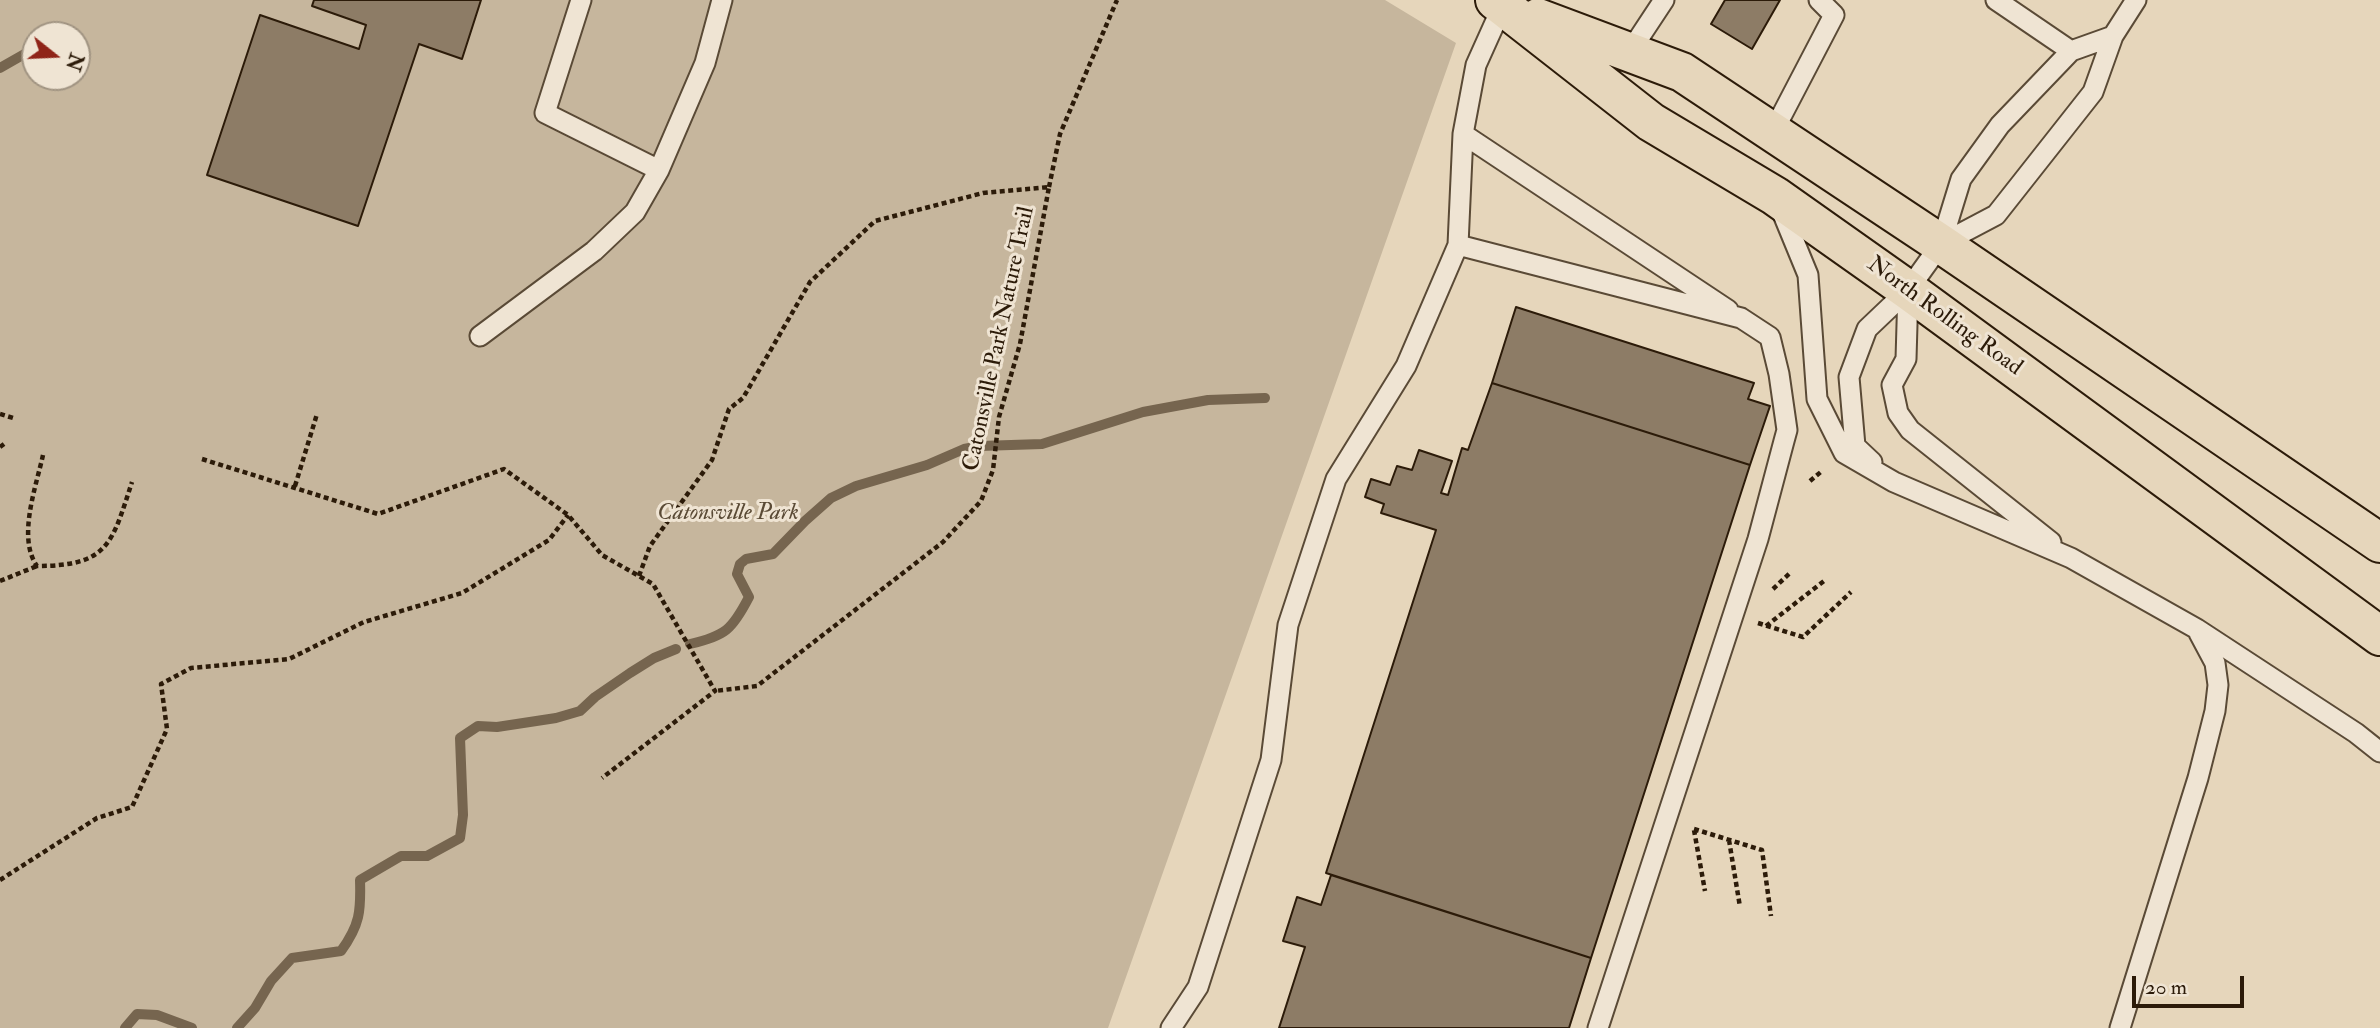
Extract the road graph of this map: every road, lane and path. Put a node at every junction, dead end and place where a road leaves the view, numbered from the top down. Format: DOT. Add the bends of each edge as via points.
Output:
graph roads {
  1 [pos="581,0"];
  2 [pos="722,0"];
  3 [pos="1117,0"];
  4 [pos="1664,0"];
  5 [pos="1819,0"];
  6 [pos="1996,0"];
  7 [pos="2136,0"];
  8 [pos="1499,2"];
  9 [pos="2113,36"];
  10 [pos="2071,51"];
  11 [pos="1629,52"];
  12 [pos="1773,132"];
  13 [pos="1463,134"];
  14 [pos="659,170"];
  15 [pos="1049,187"];
  16 [pos="1775,196"];
  17 [pos="1941,244"];
  18 [pos="1458,245"];
  19 [pos="1908,290"];
  20 [pos="1741,318"];
  21 [pos="480,336"];
  22 [pos="0,414"];
  23 [pos="317,414"];
  24 [pos="13,418"];
  25 [pos="43,455"];
  26 [pos="202,459"];
  27 [pos="132,482"];
  28 [pos="1894,482"];
  29 [pos="295,486"];
  30 [pos="568,515"];
  31 [pos="2380,543"];
  32 [pos="2071,558"];
  33 [pos="37,566"];
  34 [pos="639,576"];
  35 [pos="0,581"];
  36 [pos="1824,581"];
  37 [pos="1851,592"];
  38 [pos="1734,611"];
  39 [pos="1766,626"];
  40 [pos="2197,629"];
  41 [pos="2380,636"];
  42 [pos="715,691"];
  43 [pos="2380,752"];
  44 [pos="602,778"];
  45 [pos="1663,829"];
  46 [pos="1694,829"];
  47 [pos="1728,840"];
  48 [pos="0,880"];
  49 [pos="1705,891"];
  50 [pos="1740,907"];
  51 [pos="1771,916"];
  52 [pos="1171,1028"];
  53 [pos="1598,1028"];
  54 [pos="2120,1028"];
  1 -- 14 [label="lane" via="545,113"];
  2 -- 14 [label="lane" via="705,63"];
  3 -- 15 [label="path, Catonsville Park Nature Trail" via="1059,134"];
  4 -- 11 [label="lane"];
  5 -- 12 [label="lane" via="1834,15"];
  6 -- 10 [label="lane"];
  7 -- 9 [label="lane"];
  8 -- 11 [label="main road"];
  8 -- 13 [label="lane" via="1476,65"];
  8 -- 16 [label="main road, North Rolling Road" via="1651,122"];
  9 -- 10 [label="lane"];
  9 -- 17 [label="lane" via="2093,92 1996,215"];
  10 -- 17 [label="lane" via="2000,125 1961,179"];
  11 -- 12 [label="main road" via="1682,72"];
  12 -- 17 [label="main road"];
  13 -- 18 [label="lane"];
  13 -- 20 [label="lane"];
  14 -- 21 [label="lane" via="635,212 594,251"];
  15 -- 34 [label="path, Catonsville Park Nature Trail" via="984,194 875,221 810,282 743,398 729,409 712,460 650,546"];
  15 -- 42 [label="path, Catonsville Park Nature Trail" via="1020,344 999,417 993,470 981,501 943,542 757,686"];
  16 -- 19 [label="main road, North Rolling Road"];
  16 -- 28 [label="lane" via="1808,275 1817,399 1844,453"];
  17 -- 19 [label="lane"];
  17 -- 31 [label="main road"];
  18 -- 20 [label="lane"];
  18 -- 52 [label="lane" via="1406,366 1336,480 1288,625 1271,760 1198,987"];
  19 -- 28 [label="lane" via="1867,329 1849,377 1855,446"];
  19 -- 32 [label="lane" via="1906,359 1892,385 1898,414 1910,430"];
  19 -- 41 [label="main road, North Rolling Road"];
  20 -- 38 [label="lane" via="1770,337 1787,430"];
  22 -- 24 [label="path"];
  23 -- 29 [label="path"];
  25 -- 33 [label="path" via="27,533 30,556"];
  26 -- 29 [label="path"];
  27 -- 33 [label="path" via="117,529 104,550 82,562"];
  28 -- 32 [label="lane"];
  29 -- 30 [label="path" via="378,513 504,469"];
  30 -- 34 [label="path" via="602,555"];
  30 -- 48 [label="path" via="549,540 462,593 364,622 289,659 191,668 161,684 167,729 132,807 97,818"];
  32 -- 40 [label="lane"];
  33 -- 35 [label="path"];
  34 -- 42 [label="path" via="653,583"];
  36 -- 39 [label="path"];
  37 -- 39 [label="path" via="1803,637"];
  38 -- 39 [label="path"];
  38 -- 45 [label="lane"];
  40 -- 43 [label="lane"];
  40 -- 54 [label="lane" via="2215,663 2215,711"];
  42 -- 44 [label="path"];
  45 -- 46 [label="path"];
  45 -- 53 [label="lane"];
  46 -- 47 [label="path"];
  46 -- 49 [label="path"];
  47 -- 50 [label="path"];
  47 -- 51 [label="path" via="1762,850"];
}
